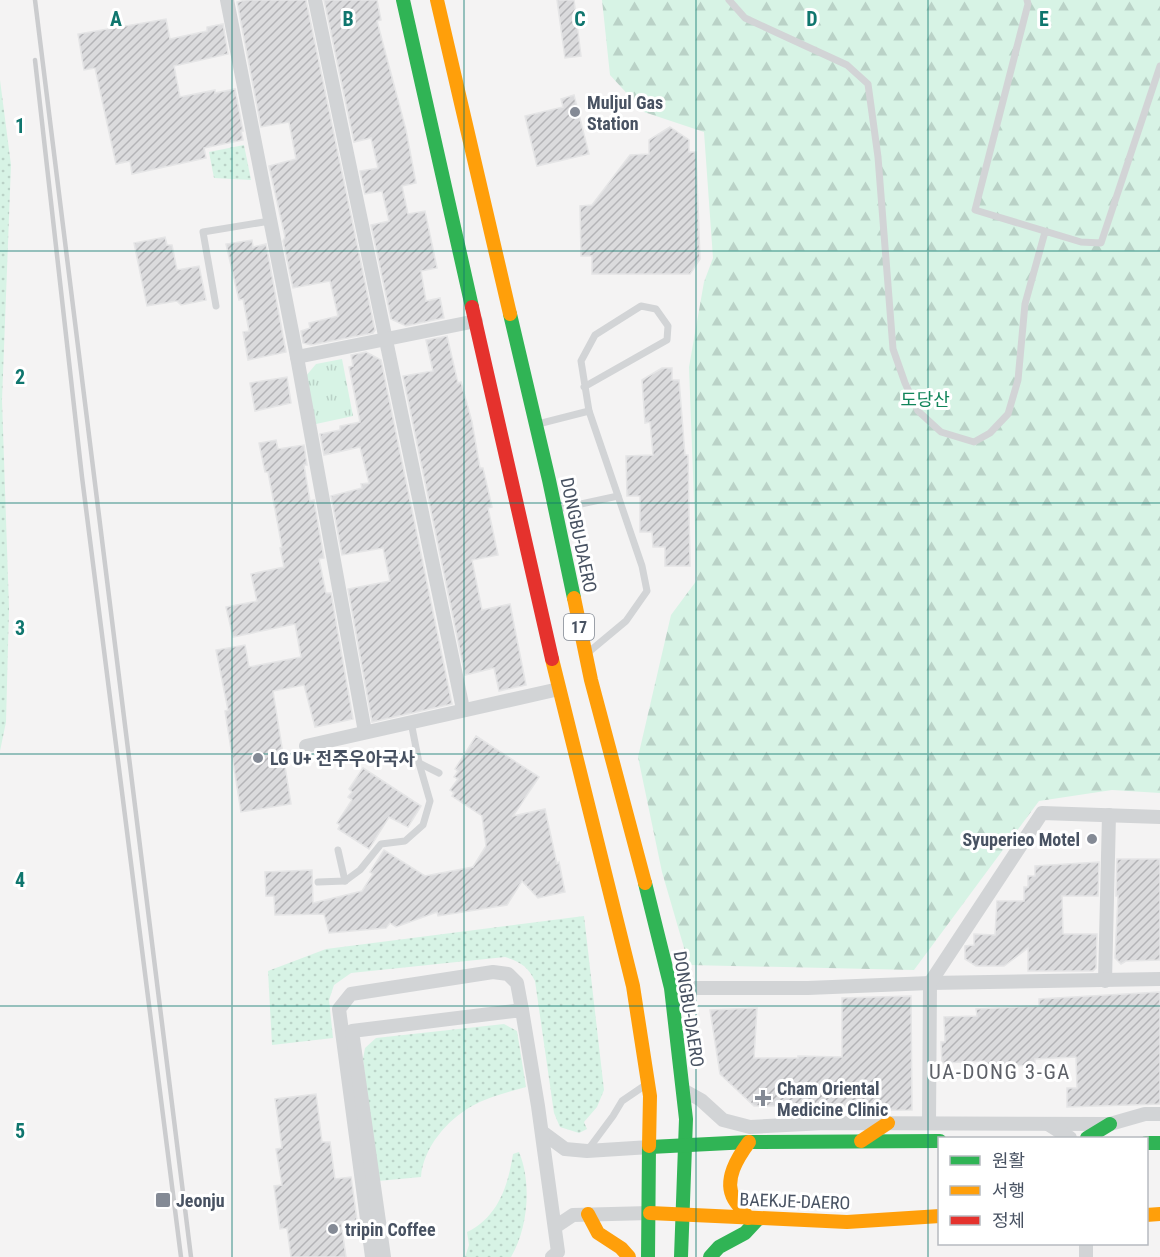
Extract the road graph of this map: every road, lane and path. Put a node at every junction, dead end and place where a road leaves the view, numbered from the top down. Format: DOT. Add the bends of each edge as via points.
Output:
graph roads {
  1 [pos="227,0"];
  2 [pos="315,0"];
  3 [pos="403,0"];
  4 [pos="437,0"];
  5 [pos="729,0"];
  6 [pos="1027,0"];
  7 [pos="1160,66"];
  8 [pos="270,221"];
  9 [pos="1045,232"];
  10 [pos="216,306"];
  11 [pos="476,321"];
  12 [pos="386,340"];
  13 [pos="297,357"];
  14 [pos="584,387"];
  15 [pos="589,411"];
  16 [pos="536,425"];
  17 [pos="618,496"];
  18 [pos="555,510"];
  19 [pos="585,655"];
  20 [pos="559,689"];
  21 [pos="463,709"];
  22 [pos="411,721"];
  23 [pos="365,732"];
  24 [pos="306,746"];
  25 [pos="419,763"];
  26 [pos="439,773"];
  27 [pos="1109,815"];
  28 [pos="1160,817"];
  29 [pos="338,850"];
  30 [pos="345,881"];
  31 [pos="318,882"];
  32 [pos="1160,979"];
  33 [pos="1105,981"];
  34 [pos="930,983"];
  35 [pos="671,988"];
  36 [pos="522,1010"];
  37 [pos="648,1083"];
  38 [pos="683,1090"];
  39 [pos="1160,1114"];
  40 [pos="825,1123"];
  41 [pos="888,1123"];
  42 [pos="929,1123"];
  43 [pos="1048,1124"];
  44 [pos="1110,1124"];
  45 [pos="542,1132"];
  46 [pos="1068,1137"];
  47 [pos="1089,1137"];
  48 [pos="859,1141"];
  49 [pos="938,1141"];
  50 [pos="749,1142"];
  51 [pos="685,1145"];
  52 [pos="650,1147"];
  53 [pos="587,1151"];
  54 [pos="650,1213"];
  55 [pos="588,1214"];
  56 [pos="682,1214"];
  57 [pos="938,1216"];
  58 [pos="753,1219"];
  59 [pos="555,1227"];
  60 [pos="372,1257"];
  61 [pos="384,1257"];
  62 [pos="552,1257"];
  63 [pos="629,1257"];
  64 [pos="648,1257"];
  65 [pos="681,1257"];
  66 [pos="710,1257"];
  1 -- 8 [label="street"];
  2 -- 12 [label="street"];
  3 -- 11 [label="main road, 17"];
  4 -- 16 [label="main road, DONGBU-DAERO / 17"];
  5 -- 9 [label="lane" via="745,18 847,65 868,84 878,157 893,349 918,411 941,432 974,442 990,433 1008,414 1018,380 1025,304"];
  6 -- 9 [label="lane" via="975,210"];
  7 -- 9 [label="lane" via="1101,243"];
  8 -- 10 [label="lane" via="202,232"];
  8 -- 13 [label="street"];
  11 -- 12 [label="street"];
  11 -- 20 [label="main road, 17"];
  12 -- 13 [label="street"];
  12 -- 21 [label="street"];
  13 -- 23 [label="street"];
  14 -- 14 [label="lane" via="581,361 595,335 641,306 656,309 669,326 667,340"];
  14 -- 15 [label="lane"];
  15 -- 16 [label="lane"];
  15 -- 17 [label="lane"];
  16 -- 18 [label="main road, DONGBU-DAERO / 17"];
  17 -- 18 [label="lane"];
  17 -- 19 [label="lane" via="647,591 626,621"];
  18 -- 19 [label="main road, DONGBU-DAERO / 17"];
  19 -- 35 [label="main road, DONGBU-DAERO / 17"];
  20 -- 21 [label="street"];
  20 -- 37 [label="main road, 17" via="633,986"];
  21 -- 22 [label="street"];
  22 -- 23 [label="street"];
  22 -- 25 [label="lane"];
  23 -- 24 [label="street"];
  25 -- 26 [label="lane"];
  25 -- 30 [label="lane" via="430,801 423,825 405,842 381,844 360,870"];
  27 -- 28 [label="street"];
  27 -- 33 [label="street"];
  27 -- 34 [label="street" via="1042,813"];
  29 -- 30 [label="lane"];
  30 -- 31 [label="lane"];
  32 -- 33 [label="street"];
  33 -- 34 [label="street"];
  34 -- 35 [label="street"];
  34 -- 42 [label="street"];
  35 -- 38 [label="main road, DONGBU-DAERO / 17"];
  36 -- 45 [label="street"];
  36 -- 60 [label="street" via="517,983 508,974 493,972 351,994 339,1009"];
  36 -- 61 [label="street" via="352,1031"];
  37 -- 52 [label="main road, 17"];
  37 -- 53 [label="lane" via="622,1101"];
  38 -- 40 [label="street" via="723,1120 750,1127"];
  38 -- 51 [label="main road, DONGBU-DAERO / 17"];
  39 -- 44 [label="street"];
  40 -- 41 [label="street"];
  40 -- 48 [label="street"];
  41 -- 42 [label="street"];
  41 -- 48 [label="main road"];
  42 -- 43 [label="street"];
  43 -- 44 [label="street"];
  43 -- 46 [label="street"];
  44 -- 47 [label="main road"];
  45 -- 53 [label="street" via="566,1149"];
  45 -- 59 [label="street"];
  48 -- 49 [label="main road"];
  48 -- 50 [label="main road"];
  50 -- 51 [label="main road"];
  50 -- 58 [label="main road" via="731,1173 732,1196"];
  51 -- 52 [label="main road"];
  51 -- 56 [label="main road, DONGBU-DAERO / 17"];
  52 -- 53 [label="street"];
  52 -- 54 [label="main road, 17"];
  54 -- 55 [label="street"];
  54 -- 56 [label="main road, BAEKJE-DAERO"];
  54 -- 64 [label="main road, 17"];
  55 -- 59 [label="street" via="573,1215"];
  55 -- 63 [label="main road" via="598,1233"];
  56 -- 58 [label="main road, BAEKJE-DAERO"];
  56 -- 65 [label="main road, DONGBU-DAERO / 17"];
  57 -- 58 [label="main road, BAEKJE-DAERO" via="847,1222"];
  58 -- 66 [label="main road" via="746,1233 719,1247"];
  59 -- 62 [label="street" via="558,1252"];
}
